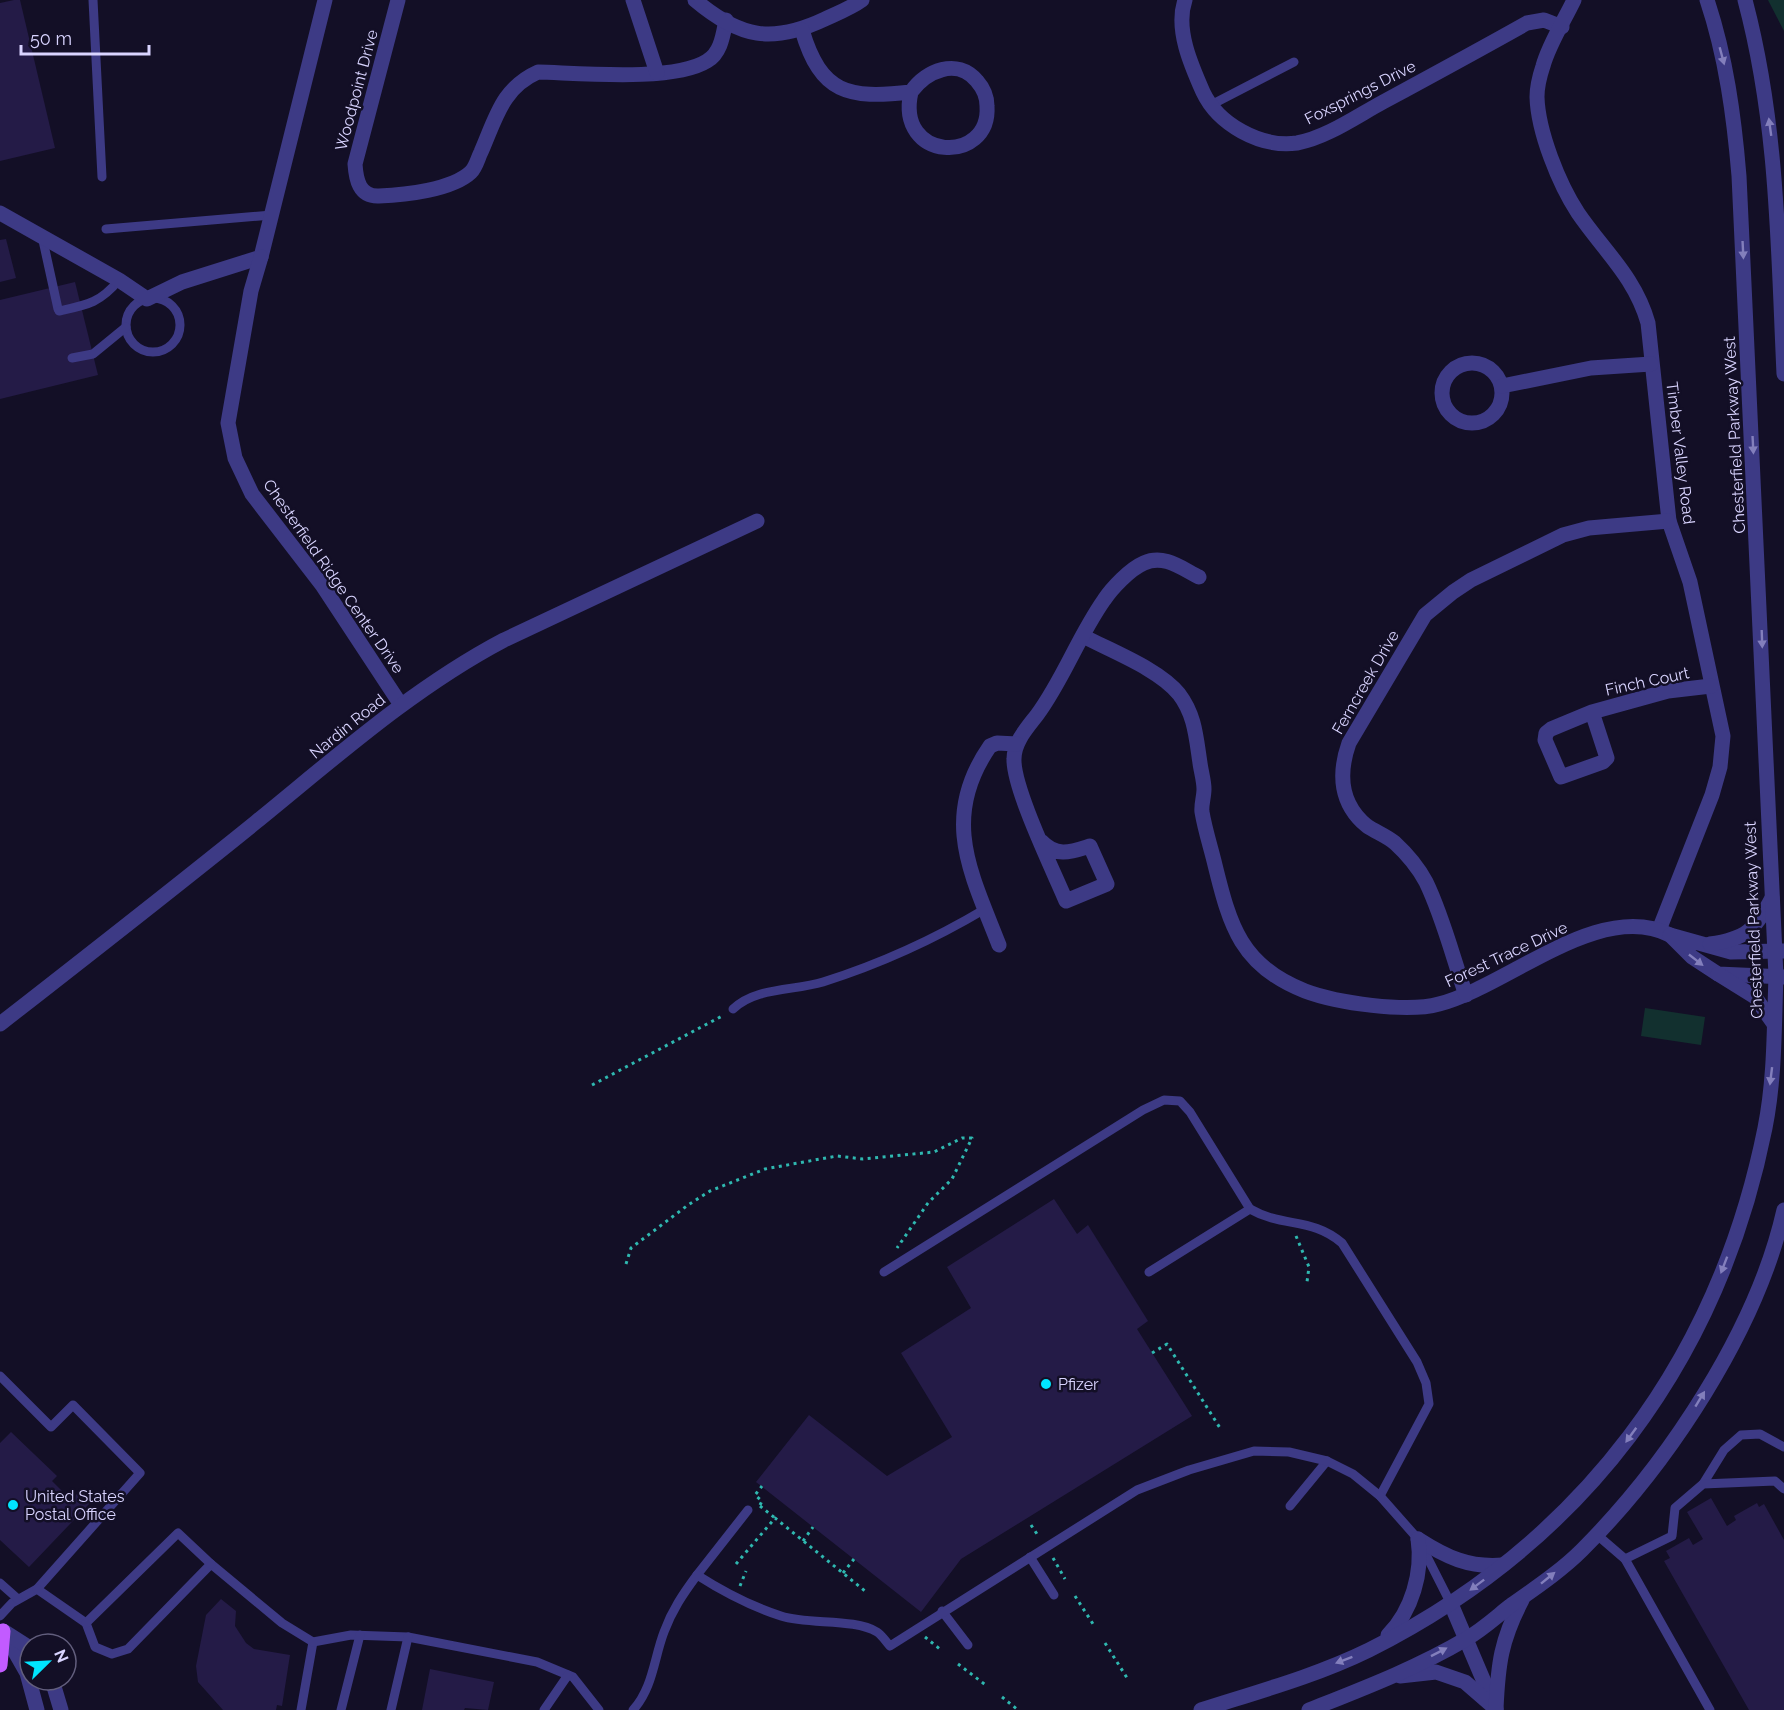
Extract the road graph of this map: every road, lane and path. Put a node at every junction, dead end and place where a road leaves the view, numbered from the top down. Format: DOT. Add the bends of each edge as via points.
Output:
graph roads {
  1 [pos="93,0"];
  2 [pos="325,0"];
  3 [pos="398,0"];
  4 [pos="633,0"];
  5 [pos="695,0"];
  6 [pos="862,0"];
  7 [pos="1185,0"];
  8 [pos="1574,0"];
  9 [pos="1707,0"];
  10 [pos="1745,0"];
  11 [pos="726,20"];
  12 [pos="1562,27"];
  13 [pos="802,30"];
  14 [pos="1294,62"];
  15 [pos="657,73"];
  16 [pos="911,92"];
  17 [pos="1209,106"];
  18 [pos="102,177"];
  19 [pos="0,213"];
  20 [pos="272,214"];
  21 [pos="106,229"];
  22 [pos="42,237"];
  23 [pos="261,257"];
  24 [pos="119,280"];
  25 [pos="147,299"];
  26 [pos="126,327"];
  27 [pos="72,358"];
  28 [pos="1651,364"];
  29 [pos="1784,374"];
  30 [pos="1502,386"];
  31 [pos="757,521"];
  32 [pos="1669,521"];
  33 [pos="1199,578"];
  34 [pos="1083,636"];
  35 [pos="1711,686"];
  36 [pos="401,705"];
  37 [pos="1592,712"];
  38 [pos="1017,744"];
  39 [pos="1041,841"];
  40 [pos="1772,898"];
  41 [pos="985,909"];
  42 [pos="1665,933"];
  43 [pos="1710,944"];
  44 [pos="999,945"];
  45 [pos="1779,951"];
  46 [pos="1718,974"];
  47 [pos="1780,976"];
  48 [pos="1466,995"];
  49 [pos="733,1009"];
  50 [pos="0,1024"];
  51 [pos="1774,1024"];
  52 [pos="592,1085"];
  53 [pos="1250,1209"];
  54 [pos="1784,1210"];
  55 [pos="1296,1236"];
  56 [pos="626,1264"];
  57 [pos="897,1264"];
  58 [pos="884,1272"];
  59 [pos="1149,1272"];
  60 [pos="1307,1282"];
  61 [pos="1152,1353"];
  62 [pos="2,1380"];
  63 [pos="1220,1428"];
  64 [pos="1784,1448"];
  65 [pos="1327,1461"];
  66 [pos="1703,1484"];
  67 [pos="762,1486"];
  68 [pos="1784,1489"];
  69 [pos="1380,1496"];
  70 [pos="760,1506"];
  71 [pos="1290,1506"];
  72 [pos="748,1510"];
  73 [pos="1031,1525"];
  74 [pos="813,1527"];
  75 [pos="1596,1534"];
  76 [pos="1039,1536"];
  77 [pos="1418,1539"];
  78 [pos="803,1541"];
  79 [pos="1030,1557"];
  80 [pos="1052,1557"];
  81 [pos="854,1559"];
  82 [pos="1625,1560"];
  83 [pos="211,1564"];
  84 [pos="736,1564"];
  85 [pos="1503,1565"];
  86 [pos="843,1573"];
  87 [pos="697,1575"];
  88 [pos="1065,1579"];
  89 [pos="0,1583"];
  90 [pos="37,1589"];
  91 [pos="865,1591"];
  92 [pos="1054,1595"];
  93 [pos="1075,1596"];
  94 [pos="1523,1597"];
  95 [pos="18,1599"];
  96 [pos="1451,1604"];
  97 [pos="942,1611"];
  98 [pos="86,1623"];
  99 [pos="1,1625"];
  100 [pos="1095,1627"];
  101 [pos="360,1635"];
  102 [pos="924,1636"];
  103 [pos="408,1637"];
  104 [pos="18,1638"];
  105 [pos="1467,1638"];
  106 [pos="313,1642"];
  107 [pos="1105,1643"];
  108 [pos="1380,1644"];
  109 [pos="968,1645"];
  110 [pos="942,1650"];
  111 [pos="958,1664"];
  112 [pos="0,1665"];
  113 [pos="568,1675"];
  114 [pos="1389,1677"];
  115 [pos="1129,1681"];
  116 [pos="987,1686"];
  117 [pos="56,1692"];
  118 [pos="1002,1697"];
  119 [pos="1496,1709"];
  120 [pos="37,1710"];
  121 [pos="61,1710"];
  122 [pos="301,1710"];
  123 [pos="341,1710"];
  124 [pos="391,1710"];
  125 [pos="544,1710"];
  126 [pos="599,1710"];
  127 [pos="633,1710"];
  128 [pos="1018,1710"];
  129 [pos="1201,1710"];
  130 [pos="1309,1710"];
  131 [pos="1710,1710"];
  1 -- 18 [label="lane"];
  2 -- 20 [label="street, Chesterfield Ridge Center Drive"];
  3 -- 15 [label="street, Woodpoint Drive" via="355,164 356,180 363,192 376,197 445,187 460,180 472,170 506,95 520,80 538,72"];
  4 -- 15 [label="street"];
  5 -- 11 [label="street"];
  6 -- 13 [label="street"];
  7 -- 17 [label="street, Foxsprings Drive" via="1181,24"];
  8 -- 12 [label="street, Timber Valley Road"];
  9 -- 40 [label="street, Chesterfield Parkway West, one-way" via="1729,88 1739,176"];
  29 -- 10 [label="street, one-way" via="1773,150 1756,42"];
  11 -- 13 [label="street" via="757,36"];
  11 -- 15 [label="street, Woodpoint Drive" via="721,44 709,60"];
  12 -- 17 [label="street, Foxsprings Drive" via="1544,20 1527,23 1346,123 1297,143 1275,142 1228,125"];
  12 -- 28 [label="street, Timber Valley Road" via="1543,64 1537,97 1544,131 1553,161 1578,212 1641,299 1648,323"];
  13 -- 16 [label="street" via="810,58 823,77 840,88 885,95"];
  14 -- 17 [label="lane"];
  16 -- 16 [label="street" via="932,71 963,71 975,78 987,97 988,115 983,129 970,142 955,148 936,147 913,128 908,106"];
  19 -- 22 [label="street"];
  20 -- 21 [label="lane"];
  20 -- 23 [label="street, Chesterfield Ridge Center Drive"];
  22 -- 24 [label="street"];
  22 -- 24 [label="lane" via="58,310 94,302"];
  23 -- 25 [label="street" via="182,282"];
  23 -- 36 [label="street, Chesterfield Ridge Center Drive" via="251,291 228,423 235,458 252,494 322,585"];
  24 -- 25 [label="street"];
  25 -- 26 [label="lane" via="131,309"];
  25 -- 26 [label="lane" via="163,300 176,310 180,326 175,341 162,351 146,351 132,342"];
  26 -- 27 [label="lane" via="93,354"];
  28 -- 30 [label="street" via="1591,368"];
  28 -- 32 [label="street, Timber Valley Road"];
  30 -- 30 [label="street" via="1501,403 1483,422 1459,420 1443,400 1450,372 1466,363 1490,369"];
  31 -- 36 [label="street, Nardin Road" via="504,640"];
  32 -- 35 [label="street, Timber Valley Road" via="1690,582"];
  32 -- 48 [label="street, Ferncreek Drive" via="1589,528 1563,535 1453,592 1425,615 1349,743 1341,763 1342,784 1351,808 1412,860 1426,883"];
  33 -- 34 [label="street" via="1164,560 1143,563 1104,599"];
  34 -- 38 [label="street" via="1049,699"];
  34 -- 48 [label="street, Forest Trace Drive" via="1168,682 1189,712 1197,730 1204,787 1202,811 1225,903 1233,929 1252,956 1272,973 1305,991 1370,1004 1423,1008"];
  35 -- 37 [label="street, Finch Court" via="1668,691"];
  35 -- 42 [label="street, Timber Valley Road" via="1724,736 1720,766"];
  36 -- 50 [label="street, Nardin Road"];
  37 -- 37 [label="street, Finch Court" via="1546,734 1561,777 1607,758"];
  38 -- 39 [label="street" via="1017,780"];
  38 -- 41 [label="street" via="997,742 990,746 967,790 962,815 967,864"];
  39 -- 39 [label="street" via="1066,901 1107,884 1090,846 1067,854 1057,853"];
  40 -- 43 [label="street" via="1747,933 1732,941"];
  40 -- 45 [label="street, Chesterfield Parkway West"];
  41 -- 44 [label="street"];
  41 -- 49 [label="lane" via="939,937 882,961 821,982 744,998"];
  42 -- 43 [label="street, Forest Trace Drive"];
  42 -- 46 [label="street, one-way"];
  42 -- 48 [label="street, Forest Trace Drive" via="1633,926 1598,930"];
  43 -- 45 [label="street, Forest Trace Drive" via="1731,952"];
  45 -- 47 [label="street, Chesterfield Parkway West"];
  46 -- 47 [label="street"];
  46 -- 51 [label="street" via="1755,997"];
  47 -- 51 [label="street, Chesterfield Parkway West"];
  49 -- 52 [label="path"];
  51 -- 85 [label="street, Chesterfield Parkway West, one-way" via="1766,1127 1744,1213 1707,1310 1661,1394 1609,1465 1539,1537"];
  53 -- 57 [label="lane" via="1190,1112 1180,1101 1164,1100"];
  53 -- 59 [label="lane"];
  53 -- 69 [label="lane" via="1266,1218 1329,1231 1342,1243 1417,1362 1429,1404"];
  75 -- 54 [label="street, one-way" via="1670,1449 1710,1382 1755,1293"];
  55 -- 60 [label="path" via="1309,1266"];
  56 -- 57 [label="path" via="631,1248 688,1204 724,1184 765,1169 837,1156 863,1159 934,1152 962,1138 972,1138 952,1179 928,1203 899,1244 895,1251"];
  57 -- 58 [label="lane"];
  61 -- 63 [label="path" via="1167,1344"];
  62 -- 90 [label="lane" via="51,1427 73,1405 140,1473"];
  64 -- 66 [label="lane" via="1760,1434 1741,1435 1724,1450"];
  65 -- 69 [label="lane" via="1353,1474"];
  65 -- 71 [label="lane"];
  65 -- 79 [label="lane" via="1288,1452 1254,1452 1189,1470 1137,1490"];
  66 -- 68 [label="lane" via="1775,1482"];
  66 -- 82 [label="lane" via="1675,1508 1672,1536"];
  67 -- 70 [label="path" via="755,1496 762,1501"];
  69 -- 77 [label="lane"];
  72 -- 87 [label="lane"];
  73 -- 76 [label="path"];
  74 -- 78 [label="path"];
  75 -- 82 [label="lane"];
  94 -- 75 [label="street, one-way" via="1581,1551"];
  77 -- 85 [label="street" via="1459,1562"];
  77 -- 96 [label="lane"];
  77 -- 108 [label="street" via="1418,1574 1408,1607 1397,1627"];
  78 -- 84 [label="path" via="775,1518"];
  78 -- 86 [label="path"];
  79 -- 92 [label="lane"];
  79 -- 97 [label="lane"];
  80 -- 88 [label="path"];
  81 -- 86 [label="path"];
  82 -- 131 [label="lane"];
  83 -- 98 [label="lane" via="178,1533"];
  83 -- 98 [label="lane" via="128,1649 112,1654 95,1647"];
  83 -- 106 [label="lane" via="282,1623"];
  85 -- 96 [label="street, Chesterfield Parkway West, one-way"];
  86 -- 91 [label="path"];
  87 -- 97 [label="lane" via="780,1616 854,1625 877,1632 890,1646"];
  87 -- 127 [label="lane" via="676,1602 663,1634 655,1671"];
  89 -- 95 [label="lane"];
  90 -- 95 [label="lane"];
  90 -- 98 [label="lane"];
  93 -- 100 [label="path"];
  94 -- 105 [label="street"];
  94 -- 119 [label="street" via="1506,1631 1498,1664"];
  95 -- 99 [label="lane"];
  96 -- 105 [label="street"];
  96 -- 108 [label="street, Chesterfield Parkway West"];
  97 -- 109 [label="lane"];
  99 -- 104 [label="street"];
  99 -- 112 [label="main road"];
  99 -- 120 [label="street" via="27,1673"];
  101 -- 103 [label="lane"];
  101 -- 106 [label="lane"];
  101 -- 123 [label="lane"];
  102 -- 110 [label="path"];
  103 -- 113 [label="lane" via="537,1662"];
  103 -- 124 [label="lane"];
  114 -- 105 [label="street, one-way"];
  105 -- 119 [label="street"];
  106 -- 122 [label="lane"];
  107 -- 115 [label="path"];
  108 -- 129 [label="street, Chesterfield Parkway West, one-way"];
  111 -- 116 [label="path"];
  113 -- 125 [label="lane"];
  113 -- 126 [label="lane"];
  114 -- 119 [label="street" via="1436,1671 1465,1682"];
  114 -- 130 [label="street"];
  117 -- 121 [label="street"];
  118 -- 128 [label="path"];
}
